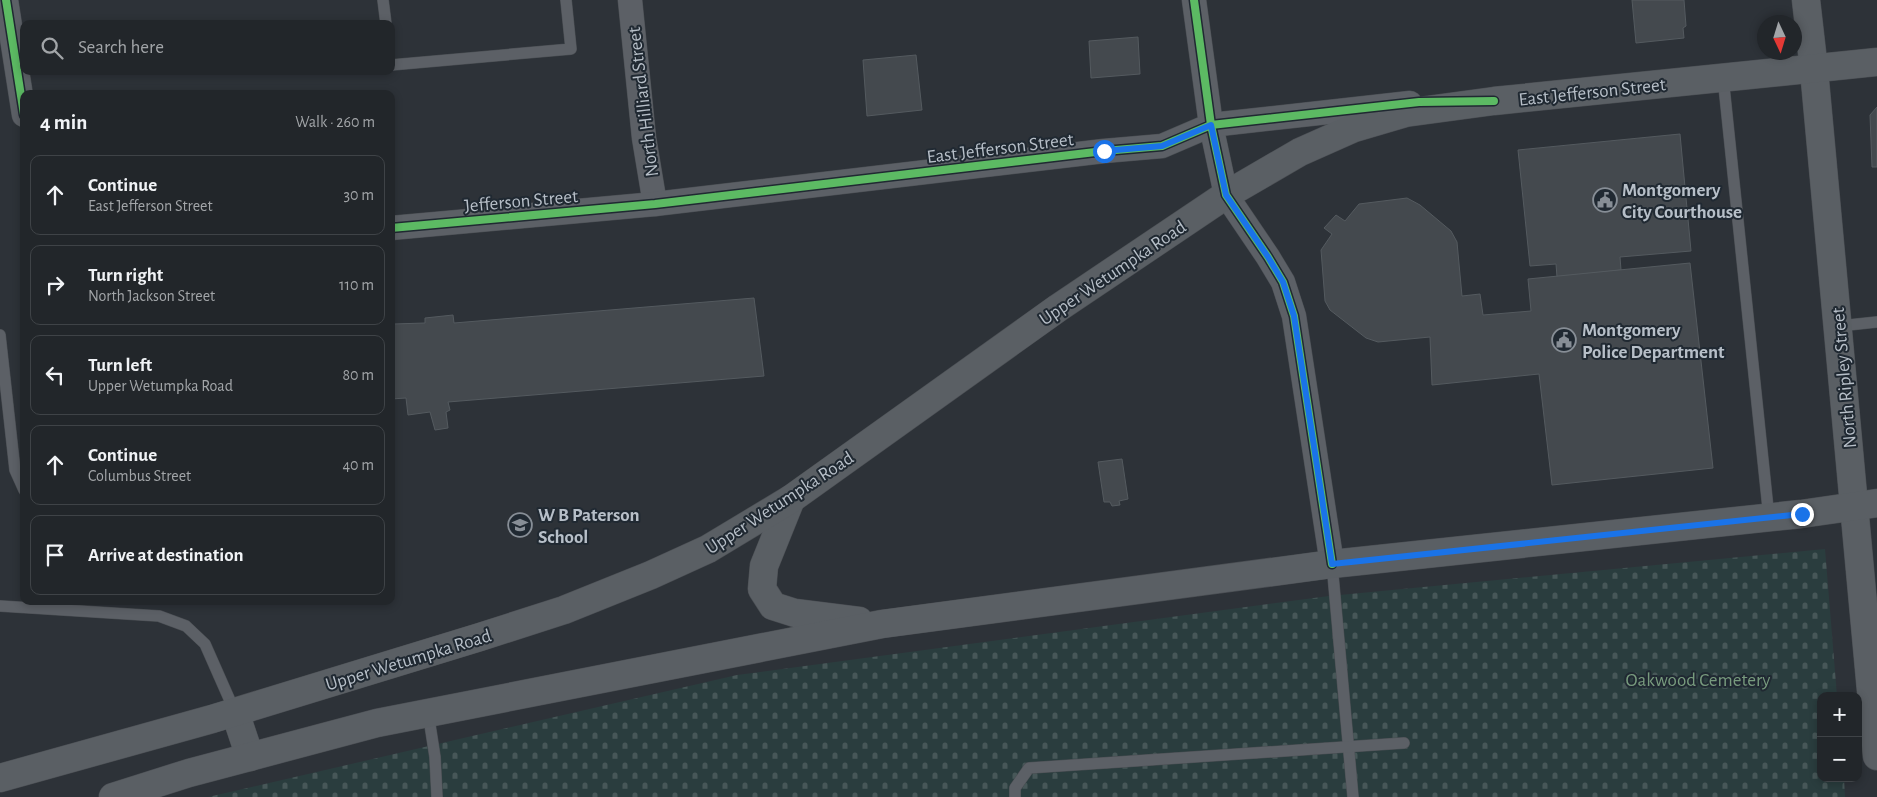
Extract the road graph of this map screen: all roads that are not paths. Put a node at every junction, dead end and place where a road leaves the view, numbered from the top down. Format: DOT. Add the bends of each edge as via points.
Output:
graph roads {
  1 [pos="6,0"];
  2 [pos="383,0"];
  3 [pos="566,0"];
  4 [pos="630,0"];
  5 [pos="1194,0"];
  6 [pos="1806,0"];
  7 [pos="386,20"];
  8 [pos="1877,62"];
  9 [pos="395,65"];
  10 [pos="1814,70"];
  11 [pos="1723,77"];
  12 [pos="20,90"];
  13 [pos="1494,102"];
  14 [pos="1211,125"];
  15 [pos="1226,195"];
  16 [pos="655,204"];
  17 [pos="395,228"];
  18 [pos="1877,322"];
  19 [pos="1838,326"];
  20 [pos="0,335"];
  21 [pos="20,482"];
  22 [pos="791,498"];
  23 [pos="1866,505"];
  24 [pos="1769,518"];
  25 [pos="1332,564"];
  26 [pos="0,606"];
  27 [pos="87,606"];
  28 [pos="882,624"];
  29 [pos="235,712"];
  30 [pos="428,712"];
  31 [pos="1404,743"];
  32 [pos="1348,746"];
  33 [pos="1877,756"];
  34 [pos="250,757"];
  35 [pos="0,778"];
  36 [pos="113,797"];
  37 [pos="437,797"];
  38 [pos="1015,797"];
  39 [pos="1353,797"];
  1 -- 12 [label="street"];
  2 -- 7 [label="lane"];
  3 -- 9 [label="lane" via="571,49"];
  4 -- 16 [label="street, North Hilliard Street" via="644,138"];
  5 -- 14 [label="street"];
  6 -- 10 [label="main road, North Ripley Street"];
  8 -- 10 [label="main road, East Jefferson Street"];
  10 -- 11 [label="main road, East Jefferson Street"];
  10 -- 19 [label="main road, North Ripley Street"];
  11 -- 13 [label="main road, East Jefferson Street"];
  11 -- 24 [label="lane"];
  13 -- 14 [label="street, East Jefferson Street" via="1419,102"];
  13 -- 15 [label="main road, Upper Wetumpka Road" via="1405,113 1354,128 1300,152"];
  14 -- 15 [label="street"];
  14 -- 16 [label="street, East Jefferson Street" via="1162,146"];
  15 -- 22 [label="main road, Upper Wetumpka Road" via="1058,308"];
  15 -- 25 [label="street" via="1283,282 1294,316"];
  16 -- 17 [label="street, Jefferson Street"];
  18 -- 19 [label="lane"];
  19 -- 23 [label="main road, North Ripley Street"];
  20 -- 21 [label="lane" via="14,470"];
  22 -- 28 [label="main road" via="764,566 762,589 773,606 795,613"];
  22 -- 29 [label="main road, Upper Wetumpka Road" via="708,549 564,610"];
  23 -- 24 [label="main road"];
  23 -- 33 [label="main road, North Ripley Street"];
  24 -- 25 [label="main road"];
  25 -- 28 [label="main road"];
  25 -- 32 [label="lane"];
  26 -- 27 [label="lane"];
  27 -- 29 [label="lane" via="159,616 186,626 205,644"];
  28 -- 30 [label="main road"];
  29 -- 34 [label="main road"];
  29 -- 35 [label="main road, Upper Wetumpka Road"];
  30 -- 34 [label="main road"];
  30 -- 37 [label="lane"];
  31 -- 32 [label="lane"];
  32 -- 38 [label="lane" via="1029,768 1015,788"];
  32 -- 39 [label="lane"];
  34 -- 36 [label="main road"];
}
